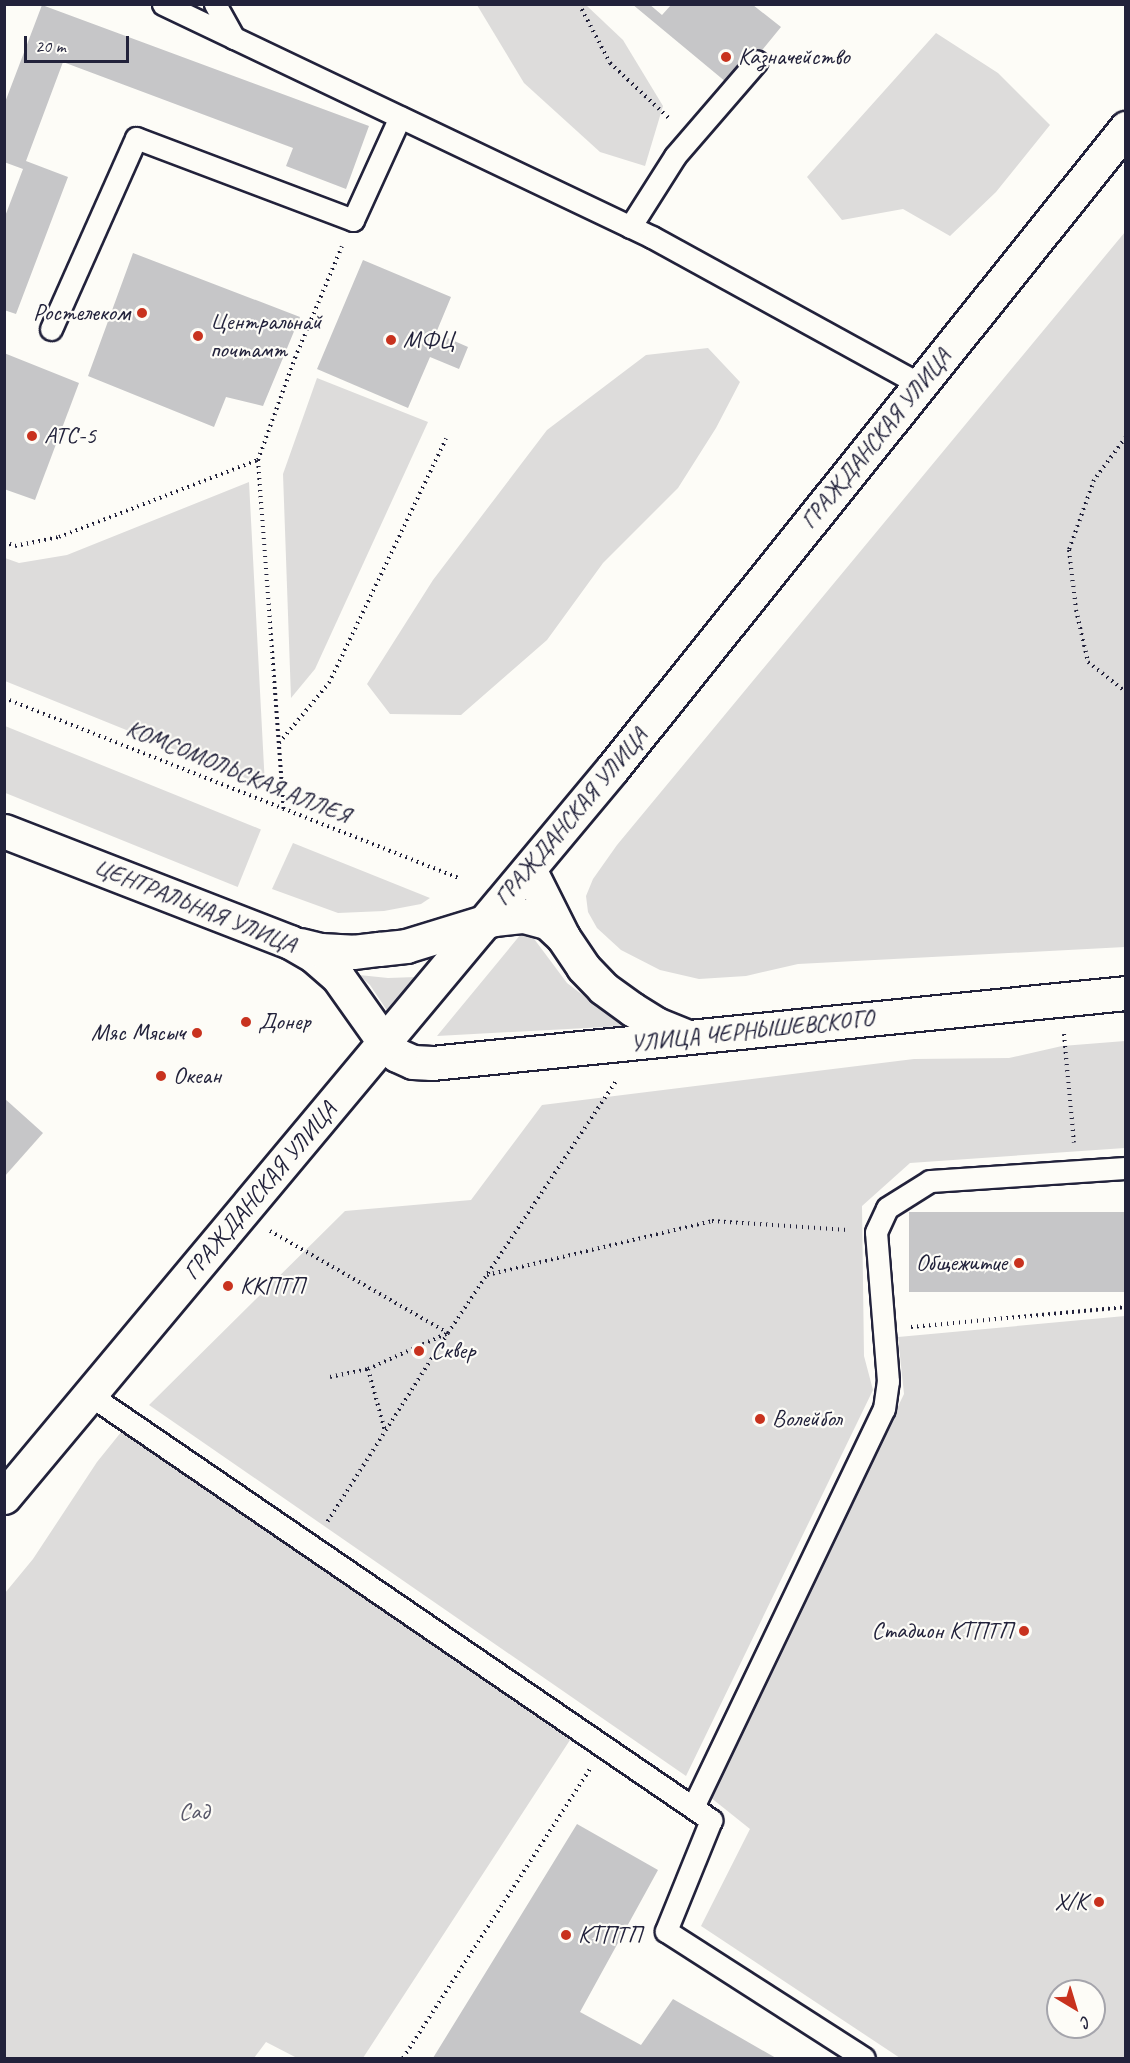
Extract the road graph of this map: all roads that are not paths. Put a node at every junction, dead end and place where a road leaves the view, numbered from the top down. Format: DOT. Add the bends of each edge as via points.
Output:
graph roads {
  1 [pos="163,4"];
  2 [pos="215,4"];
  3 [pos="234,38"];
  4 [pos="757,61"];
  5 [pos="400,117"];
  6 [pos="1125,128"];
  7 [pos="630,227"];
  8 [pos="51,329"];
  9 [pos="919,384"];
  10 [pos="4,831"];
  11 [pos="529,869"];
  12 [pos="485,921"];
  13 [pos="563,937"];
  14 [pos="290,942"];
  15 [pos="406,946"];
  16 [pos="428,989"];
  17 [pos="1125,993"];
  18 [pos="687,1037"];
  19 [pos="384,1042"];
  20 [pos="432,1063"];
  21 [pos="351,1082"];
  22 [pos="1125,1168"];
  23 [pos="90,1395"];
  24 [pos="4,1497"];
  25 [pos="693,1807"];
  26 [pos="864,2058"];
  1 -- 3 [label="lane"];
  2 -- 3 [label="lane"];
  3 -- 5 [label="lane"];
  4 -- 7 [label="lane" via="675,156"];
  5 -- 7 [label="lane"];
  5 -- 8 [label="lane" via="353,220 136,138"];
  6 -- 9 [label="street, ГРАЖДАНСКАЯ УЛИЦА"];
  7 -- 9 [label="lane"];
  9 -- 11 [label="street, ГРАЖДАНСКАЯ УЛИЦА"];
  10 -- 14 [label="street, ЦЕНТРАЛЬНАЯ УЛИЦА"];
  11 -- 12 [label="street, ГРАЖДАНСКАЯ УЛИЦА"];
  11 -- 13 [label="street"];
  12 -- 13 [label="street" via="524,916 547,922"];
  12 -- 15 [label="street"];
  12 -- 16 [label="street, ГРАЖДАНСКАЯ УЛИЦА"];
  13 -- 18 [label="street" via="603,988 656,1024"];
  14 -- 15 [label="street" via="320,951"];
  14 -- 19 [label="street, ЦЕНТРАЛЬНАЯ УЛИЦА" via="314,956 338,978"];
  15 -- 16 [label="street" via="428,954"];
  16 -- 19 [label="street, ГРАЖДАНСКАЯ УЛИЦА"];
  17 -- 18 [label="street, УЛИЦА ЧЕРНЫШЕВСКОГО"];
  18 -- 20 [label="street, УЛИЦА ЧЕРНЫШЕВСКОГО"];
  19 -- 20 [label="street, УЛИЦА ЧЕРНЫШЕВСКОГО" via="397,1055 413,1062"];
  19 -- 21 [label="street, ГРАЖДАНСКАЯ УЛИЦА"];
  20 -- 21 [label="street"];
  21 -- 23 [label="street, ГРАЖДАНСКАЯ УЛИЦА"];
  22 -- 25 [label="lane" via="930,1181 887,1208 876,1232 888,1382 884,1409"];
  23 -- 24 [label="street, ГРАЖДАНСКАЯ УЛИЦА"];
  23 -- 25 [label="lane"];
  25 -- 26 [label="lane" via="711,1820 666,1931"];
}
